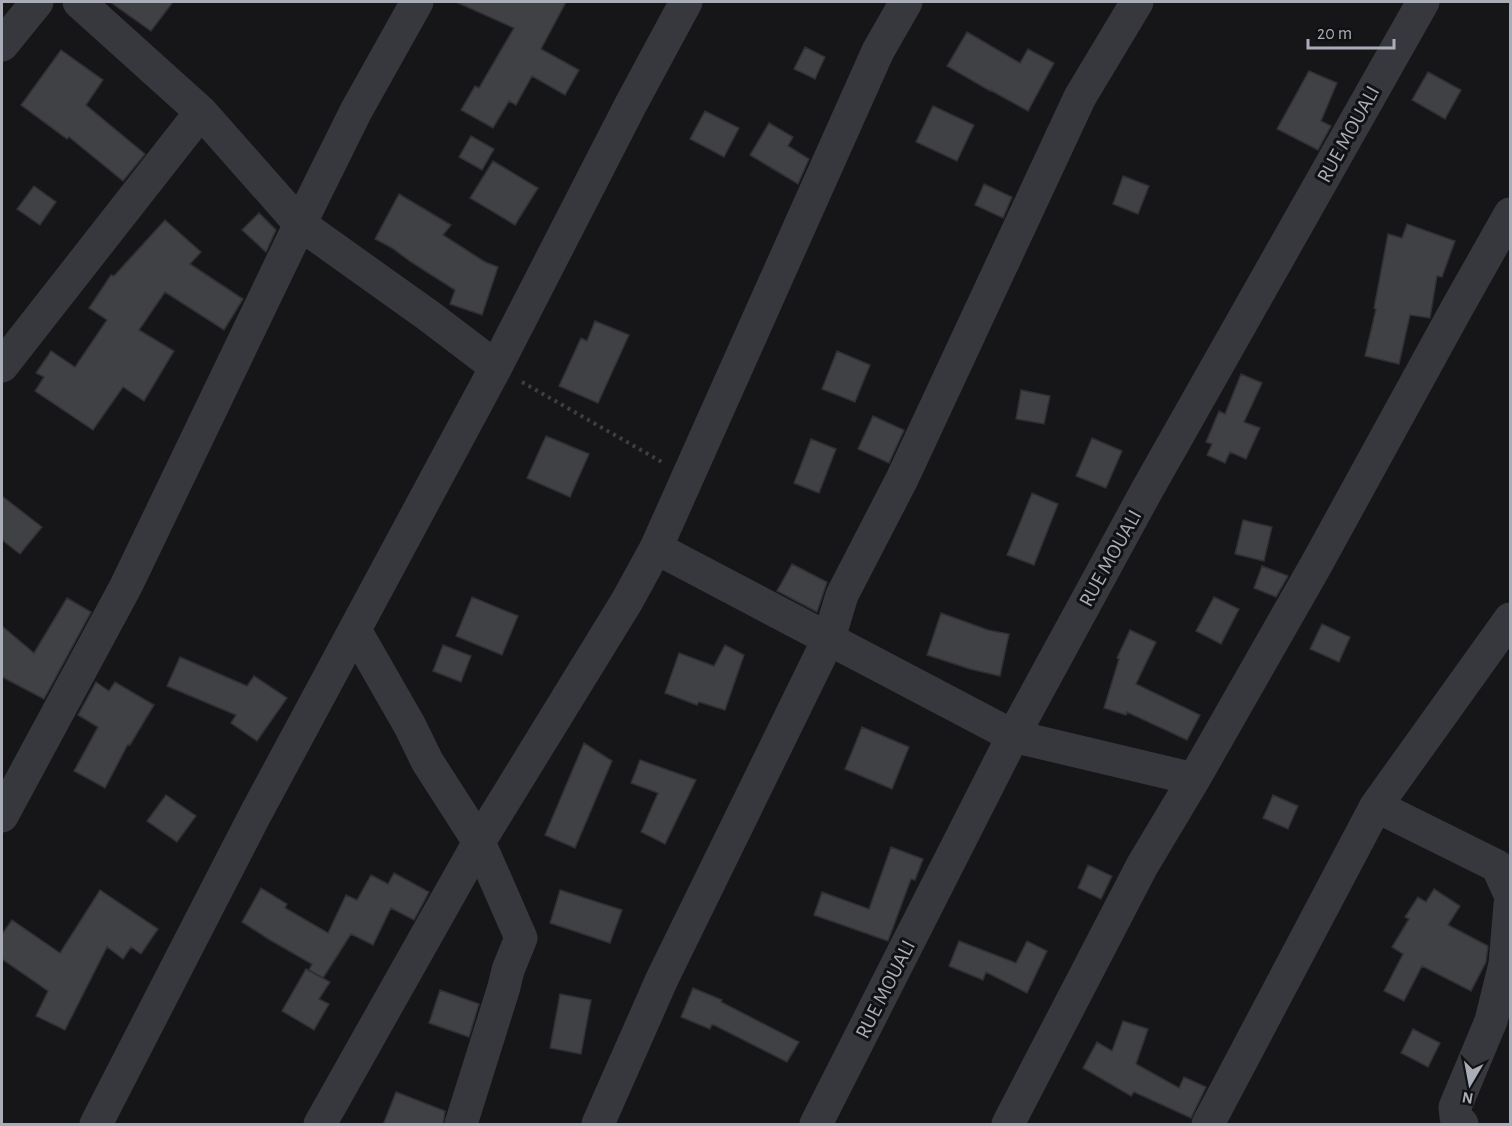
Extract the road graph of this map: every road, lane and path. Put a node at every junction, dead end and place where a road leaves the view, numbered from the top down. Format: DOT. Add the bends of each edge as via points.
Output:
graph roads {
  1 [pos="37,2"];
  2 [pos="79,2"];
  3 [pos="417,2"];
  4 [pos="686,2"];
  5 [pos="906,2"];
  6 [pos="1137,2"];
  7 [pos="1423,2"];
  8 [pos="2,45"];
  9 [pos="201,112"];
  10 [pos="1510,214"];
  11 [pos="300,224"];
  12 [pos="2,366"];
  13 [pos="496,367"];
  14 [pos="688,477"];
  15 [pos="656,548"];
  16 [pos="1510,619"];
  17 [pos="355,630"];
  18 [pos="829,638"];
  19 [pos="1013,736"];
  20 [pos="1194,779"];
  21 [pos="1376,807"];
  22 [pos="2,816"];
  23 [pos="478,842"];
  24 [pos="1506,875"];
  25 [pos="1510,905"];
  26 [pos="96,1125"];
  27 [pos="320,1125"];
  28 [pos="461,1125"];
  29 [pos="598,1125"];
  30 [pos="816,1125"];
  31 [pos="1008,1125"];
  32 [pos="1208,1125"];
  33 [pos="1462,1125"];
  1 -- 8 [label="street"];
  2 -- 9 [label="street"];
  3 -- 11 [label="street" via="356,111"];
  4 -- 13 [label="street"];
  5 -- 14 [label="street" via="878,51"];
  6 -- 18 [label="street" via="1080,98 902,479 842,595"];
  7 -- 19 [label="street, RUE MOUALI" via="1147,489"];
  9 -- 11 [label="street"];
  9 -- 12 [label="street"];
  10 -- 20 [label="street"];
  11 -- 13 [label="street"];
  11 -- 22 [label="street" via="126,586"];
  13 -- 14 [label="path"];
  13 -- 17 [label="street"];
  14 -- 15 [label="street"];
  15 -- 18 [label="street"];
  15 -- 23 [label="street"];
  16 -- 21 [label="street"];
  17 -- 23 [label="street" via="427,761"];
  17 -- 26 [label="street"];
  18 -- 19 [label="street"];
  18 -- 29 [label="street" via="662,979"];
  19 -- 20 [label="street"];
  19 -- 30 [label="street, RUE MOUALI"];
  20 -- 31 [label="street" via="1142,866"];
  21 -- 24 [label="street"];
  21 -- 32 [label="street"];
  23 -- 27 [label="street"];
  23 -- 28 [label="street" via="521,938"];
  25 -- 33 [label="street" via="1505,964 1491,1021 1455,1107"];
}
